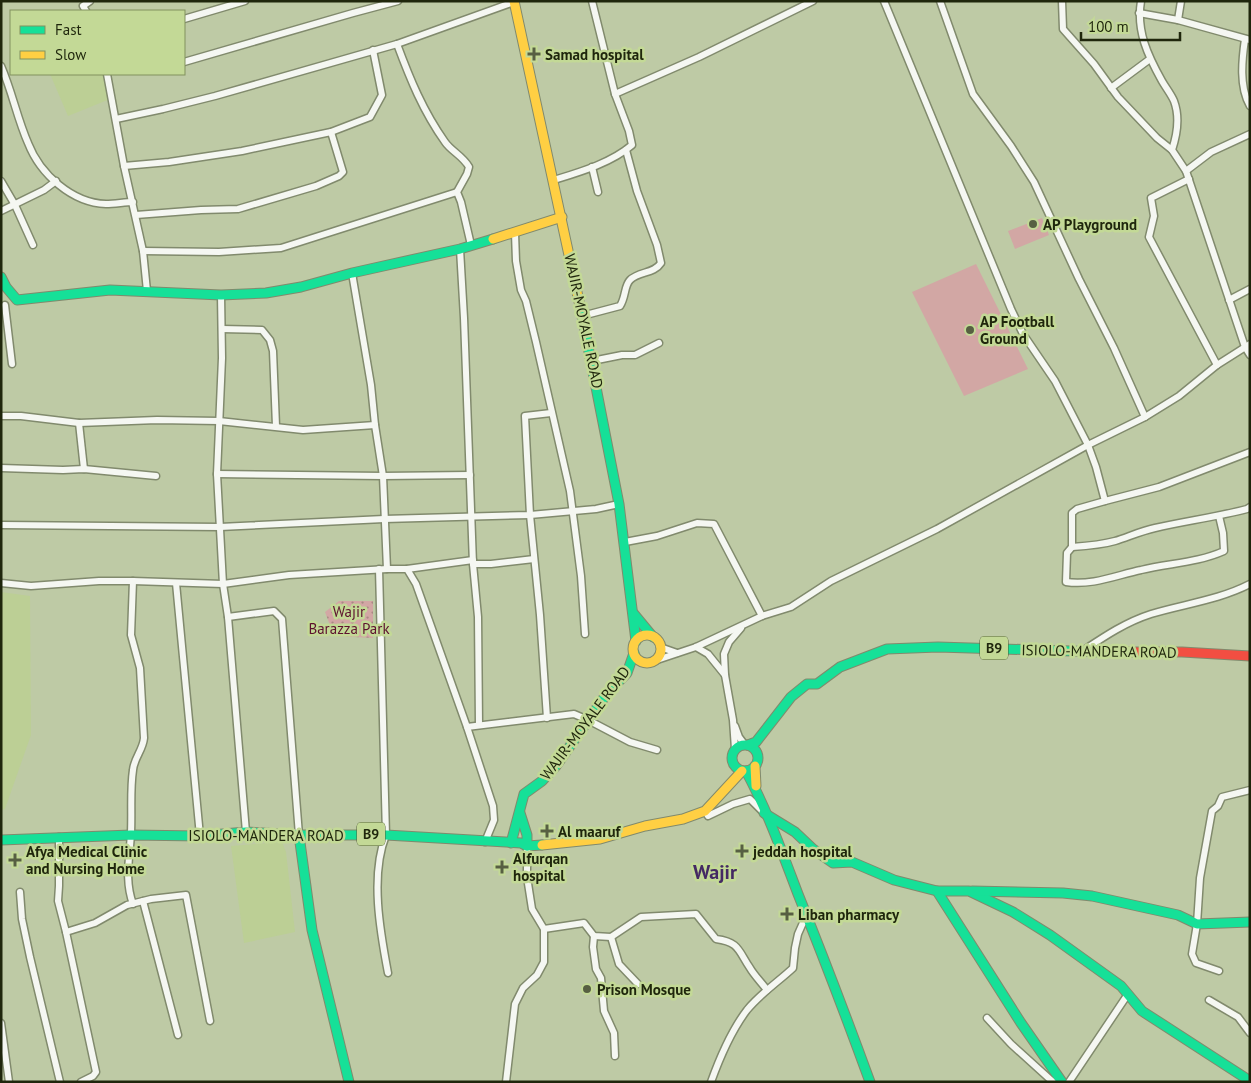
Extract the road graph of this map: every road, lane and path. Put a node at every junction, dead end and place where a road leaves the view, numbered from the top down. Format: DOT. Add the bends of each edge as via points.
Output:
graph roads {
  1 [pos="90,1"];
  2 [pos="245,1"];
  3 [pos="592,1"];
  4 [pos="813,1"];
  5 [pos="884,1"];
  6 [pos="940,1"];
  7 [pos="1062,1"];
  8 [pos="1141,1"];
  9 [pos="1181,1"];
  10 [pos="76,2"];
  11 [pos="394,2"];
  12 [pos="514,2"];
  13 [pos="85,9"];
  14 [pos="1139,13"];
  15 [pos="185,19"];
  16 [pos="1178,20"];
  17 [pos="1247,40"];
  18 [pos="398,44"];
  19 [pos="373,50"];
  20 [pos="1150,58"];
  21 [pos="185,62"];
  22 [pos="1,66"];
  23 [pos="107,75"];
  24 [pos="1111,88"];
  25 [pos="615,94"];
  26 [pos="1250,106"];
  27 [pos="116,119"];
  28 [pos="331,132"];
  29 [pos="1250,134"];
  30 [pos="626,150"];
  31 [pos="1172,150"];
  32 [pos="124,166"];
  33 [pos="592,166"];
  34 [pos="1186,171"];
  35 [pos="554,180"];
  36 [pos="1189,180"];
  37 [pos="1,181"];
  38 [pos="56,181"];
  39 [pos="457,192"];
  40 [pos="598,192"];
  41 [pos="134,202"];
  42 [pos="15,205"];
  43 [pos="1,211"];
  44 [pos="136,216"];
  45 [pos="562,217"];
  46 [pos="515,232"];
  47 [pos="32,245"];
  48 [pos="471,245"];
  49 [pos="460,249"];
  50 [pos="143,251"];
  51 [pos="352,273"];
  52 [pos="1,278"];
  53 [pos="1250,289"];
  54 [pos="147,291"];
  55 [pos="220,295"];
  56 [pos="17,300"];
  57 [pos="1229,300"];
  58 [pos="3,305"];
  59 [pos="582,316"];
  60 [pos="222,329"];
  61 [pos="659,343"];
  62 [pos="1247,346"];
  63 [pos="1250,355"];
  64 [pos="592,361"];
  65 [pos="12,364"];
  66 [pos="1217,365"];
  67 [pos="551,413"];
  68 [pos="1,416"];
  69 [pos="1145,417"];
  70 [pos="219,421"];
  71 [pos="78,423"];
  72 [pos="375,425"];
  73 [pos="276,426"];
  74 [pos="1088,446"];
  75 [pos="1250,452"];
  76 [pos="1,468"];
  77 [pos="84,469"];
  78 [pos="217,474"];
  79 [pos="470,475"];
  80 [pos="156,476"];
  81 [pos="383,476"];
  82 [pos="1105,501"];
  83 [pos="619,504"];
  84 [pos="1250,506"];
  85 [pos="572,512"];
  86 [pos="530,515"];
  87 [pos="1219,516"];
  88 [pos="472,517"];
  89 [pos="384,519"];
  90 [pos="1,525"];
  91 [pos="220,527"];
  92 [pos="625,542"];
  93 [pos="1072,547"];
  94 [pos="534,560"];
  95 [pos="473,562"];
  96 [pos="379,569"];
  97 [pos="387,569"];
  98 [pos="407,569"];
  99 [pos="133,581"];
  100 [pos="1,583"];
  101 [pos="176,583"];
  102 [pos="223,584"];
  103 [pos="1250,584"];
  104 [pos="634,614"];
  105 [pos="228,616"];
  106 [pos="762,616"];
  107 [pos="741,627"];
  108 [pos="585,634"];
  109 [pos="653,637"];
  110 [pos="636,641"];
  111 [pos="660,647"];
  112 [pos="696,647"];
  113 [pos="1080,652"];
  114 [pos="634,653"];
  115 [pos="677,653"];
  116 [pos="1250,656"];
  117 [pos="650,662"];
  118 [pos="627,673"];
  119 [pos="725,675"];
  120 [pos="547,718"];
  121 [pos="588,720"];
  122 [pos="732,720"];
  123 [pos="479,725"];
  124 [pos="467,726"];
  125 [pos="767,729"];
  126 [pos="747,745"];
  127 [pos="734,749"];
  128 [pos="657,750"];
  129 [pos="758,756"];
  130 [pos="732,761"];
  131 [pos="755,766"];
  132 [pos="744,771"];
  133 [pos="726,787"];
  134 [pos="1250,790"];
  135 [pos="757,792"];
  136 [pos="705,811"];
  137 [pos="520,813"];
  138 [pos="764,813"];
  139 [pos="246,832"];
  140 [pos="131,834"];
  141 [pos="299,835"];
  142 [pos="386,835"];
  143 [pos="200,836"];
  144 [pos="59,837"];
  145 [pos="1,840"];
  146 [pos="485,842"];
  147 [pos="511,843"];
  148 [pos="527,846"];
  149 [pos="969,890"];
  150 [pos="937,891"];
  151 [pos="20,892"];
  152 [pos="143,901"];
  153 [pos="133,904"];
  154 [pos="806,916"];
  155 [pos="1250,922"];
  156 [pos="1197,924"];
  157 [pos="544,929"];
  158 [pos="66,932"];
  159 [pos="594,936"];
  160 [pos="611,937"];
  161 [pos="1219,970"];
  162 [pos="388,973"];
  163 [pos="638,984"];
  164 [pos="767,990"];
  165 [pos="1128,994"];
  166 [pos="1209,1000"];
  167 [pos="987,1018"];
  168 [pos="210,1021"];
  169 [pos="1,1023"];
  170 [pos="1250,1032"];
  171 [pos="178,1035"];
  172 [pos="615,1056"];
  173 [pos="711,1081"];
  174 [pos="1250,1081"];
  175 [pos="9,1082"];
  176 [pos="60,1082"];
  177 [pos="81,1082"];
  178 [pos="349,1082"];
  179 [pos="506,1082"];
  180 [pos="870,1082"];
  181 [pos="1053,1082"];
  182 [pos="1062,1082"];
  183 [pos="1069,1082"];
  1 -- 13 [label="street"];
  2 -- 15 [label="street"];
  3 -- 25 [label="street"];
  4 -- 25 [label="street"];
  5 -- 74 [label="street" via="1011,309 1023,334 1056,381"];
  6 -- 69 [label="street" via="973,94 1012,146 1038,189"];
  7 -- 24 [label="street" via="1063,29"];
  8 -- 14 [label="street"];
  9 -- 16 [label="street"];
  10 -- 13 [label="street"];
  11 -- 21 [label="street"];
  12 -- 18 [label="street"];
  12 -- 35 [label="main road, WAJIR-MOYALE ROAD"];
  14 -- 16 [label="street"];
  14 -- 20 [label="street" via="1140,28"];
  16 -- 17 [label="street"];
  17 -- 26 [label="street" via="1243,53 1243,86"];
  18 -- 19 [label="street"];
  18 -- 39 [label="street" via="413,88 427,115 449,147 469,167"];
  19 -- 27 [label="street" via="215,96"];
  19 -- 28 [label="street" via="382,96 375,110 370,117"];
  20 -- 24 [label="street"];
  20 -- 31 [label="street" via="1174,100 1177,122"];
  22 -- 38 [label="street" via="28,144"];
  23 -- 27 [label="street"];
  24 -- 31 [label="street"];
  25 -- 30 [label="street" via="632,145"];
  27 -- 32 [label="street"];
  28 -- 32 [label="street" via="242,151"];
  28 -- 44 [label="street" via="343,172 316,186 238,209"];
  29 -- 34 [label="street" via="1211,152"];
  30 -- 33 [label="street"];
  30 -- 59 [label="street" via="661,263 657,268 632,278 620,306"];
  31 -- 34 [label="street"];
  32 -- 41 [label="street"];
  33 -- 35 [label="street"];
  33 -- 40 [label="street"];
  34 -- 36 [label="street"];
  35 -- 45 [label="main road, WAJIR-MOYALE ROAD"];
  36 -- 57 [label="street"];
  36 -- 66 [label="street" via="1152,198 1154,216 1149,237"];
  37 -- 42 [label="street"];
  38 -- 41 [label="street" via="67,192 85,200 105,204"];
  38 -- 42 [label="street"];
  39 -- 48 [label="street"];
  39 -- 50 [label="street" via="280,248 219,252"];
  41 -- 44 [label="street"];
  42 -- 43 [label="street"];
  42 -- 47 [label="street"];
  44 -- 50 [label="street"];
  45 -- 46 [label="main road"];
  45 -- 59 [label="main road, WAJIR-MOYALE ROAD"];
  46 -- 48 [label="main road"];
  46 -- 67 [label="street" via="521,290"];
  48 -- 49 [label="main road"];
  49 -- 51 [label="main road"];
  49 -- 79 [label="street"];
  50 -- 54 [label="street"];
  51 -- 55 [label="main road" via="266,293"];
  51 -- 72 [label="street" via="372,385"];
  52 -- 56 [label="main road"];
  53 -- 57 [label="street"];
  54 -- 55 [label="main road"];
  54 -- 56 [label="main road" via="110,290"];
  55 -- 60 [label="street"];
  56 -- 58 [label="street"];
  57 -- 62 [label="street"];
  58 -- 65 [label="street"];
  59 -- 64 [label="main road, WAJIR-MOYALE ROAD"];
  60 -- 70 [label="street"];
  60 -- 73 [label="street" via="262,330 270,340"];
  61 -- 64 [label="street" via="635,355"];
  62 -- 63 [label="street"];
  62 -- 66 [label="street"];
  64 -- 83 [label="main road, WAJIR-MOYALE ROAD"];
  66 -- 69 [label="street" via="1179,396"];
  67 -- 85 [label="street" via="559,437"];
  67 -- 86 [label="street" via="525,416"];
  68 -- 71 [label="street"];
  69 -- 74 [label="street"];
  70 -- 71 [label="street"];
  70 -- 73 [label="street"];
  70 -- 78 [label="street"];
  71 -- 77 [label="street"];
  72 -- 73 [label="street" via="303,430"];
  72 -- 81 [label="street"];
  74 -- 82 [label="street"];
  74 -- 106 [label="street" via="938,529 831,581 791,607"];
  75 -- 82 [label="street" via="1159,487"];
  76 -- 77 [label="street"];
  77 -- 80 [label="street"];
  78 -- 81 [label="street"];
  78 -- 91 [label="street"];
  79 -- 81 [label="street"];
  79 -- 88 [label="street"];
  81 -- 89 [label="street"];
  82 -- 93 [label="street" via="1077,509 1072,514"];
  83 -- 85 [label="street"];
  83 -- 92 [label="main road, WAJIR-MOYALE ROAD"];
  84 -- 87 [label="street"];
  85 -- 86 [label="street"];
  85 -- 108 [label="street"];
  86 -- 88 [label="street"];
  86 -- 94 [label="street"];
  87 -- 93 [label="street" via="1157,527 1094,546"];
  87 -- 93 [label="street" via="1224,551 1191,562 1075,584 1066,582 1067,553"];
  88 -- 89 [label="street"];
  88 -- 95 [label="street"];
  89 -- 91 [label="street"];
  89 -- 97 [label="street"];
  90 -- 91 [label="street"];
  91 -- 102 [label="street"];
  92 -- 104 [label="main road, WAJIR-MOYALE ROAD"];
  92 -- 106 [label="street" via="697,523 714,524"];
  94 -- 95 [label="street" via="491,564"];
  94 -- 120 [label="street"];
  95 -- 98 [label="street"];
  95 -- 123 [label="street" via="478,617"];
  96 -- 97 [label="street"];
  96 -- 102 [label="street" via="289,575"];
  96 -- 142 [label="street"];
  97 -- 98 [label="street"];
  98 -- 124 [label="street" via="416,584"];
  99 -- 100 [label="street" via="99,580 31,586"];
  99 -- 101 [label="street"];
  99 -- 140 [label="street" via="131,630 140,668 144,738 132,771"];
  101 -- 102 [label="street"];
  101 -- 143 [label="street"];
  102 -- 105 [label="street"];
  103 -- 113 [label="street" via="1230,594 1148,615 1118,628"];
  104 -- 109 [label="main road"];
  104 -- 110 [label="main road, WAJIR-MOYALE ROAD"];
  105 -- 139 [label="street"];
  105 -- 141 [label="street" via="274,611 282,619"];
  106 -- 107 [label="street"];
  107 -- 112 [label="street"];
  107 -- 119 [label="street" via="724,654"];
  109 -- 110 [label="main road" via="645,636"];
  109 -- 111 [label="main road"];
  110 -- 114 [label="main road"];
  111 -- 115 [label="street"];
  111 -- 117 [label="main road" via="658,657"];
  112 -- 115 [label="street"];
  112 -- 119 [label="street" via="708,654"];
  113 -- 116 [label="main road, ISIOLO-MANDERA ROAD / B9"];
  113 -- 125 [label="main road, ISIOLO-MANDERA ROAD / B9" via="938,647 887,650 840,667 817,684 806,684"];
  114 -- 117 [label="main road" via="636,658"];
  114 -- 118 [label="main road, WAJIR-MOYALE ROAD"];
  115 -- 117 [label="street"];
  117 -- 118 [label="main road"];
  118 -- 121 [label="main road, WAJIR-MOYALE ROAD"];
  119 -- 122 [label="street"];
  120 -- 121 [label="street" via="574,714"];
  120 -- 123 [label="street"];
  121 -- 128 [label="street" via="630,742"];
  121 -- 137 [label="main road, WAJIR-MOYALE ROAD" via="556,766 524,794"];
  122 -- 126 [label="street"];
  122 -- 127 [label="street"];
  123 -- 124 [label="street"];
  124 -- 146 [label="street" via="493,806 494,820"];
  125 -- 126 [label="main road, ISIOLO-MANDERA ROAD / B9" via="756,742"];
  125 -- 129 [label="main road, ISIOLO-MANDERA ROAD / B9"];
  126 -- 127 [label="main road, ISIOLO-MANDERA ROAD / B9"];
  126 -- 129 [label="main road"];
  127 -- 130 [label="main road, ISIOLO-MANDERA ROAD / B9"];
  129 -- 131 [label="main road, ISIOLO-MANDERA ROAD / B9"];
  130 -- 132 [label="main road" via="736,768"];
  130 -- 133 [label="main road, ISIOLO-MANDERA ROAD / B9"];
  131 -- 132 [label="main road, ISIOLO-MANDERA ROAD / B9"];
  131 -- 135 [label="main road"];
  132 -- 133 [label="main road, ISIOLO-MANDERA ROAD / B9"];
  132 -- 135 [label="main road"];
  133 -- 136 [label="main road, ISIOLO-MANDERA ROAD / B9"];
  134 -- 156 [label="street" via="1222,797 1212,811 1200,878"];
  135 -- 138 [label="main road"];
  136 -- 138 [label="street" via="708,816 750,799"];
  136 -- 148 [label="main road, ISIOLO-MANDERA ROAD / B9" via="602,839"];
  137 -- 147 [label="main road, WAJIR-MOYALE ROAD"];
  137 -- 148 [label="main road"];
  138 -- 150 [label="main road" via="795,832 833,863 852,862 894,880"];
  138 -- 154 [label="main road"];
  139 -- 141 [label="main road, ISIOLO-MANDERA ROAD / B9"];
  139 -- 143 [label="main road, ISIOLO-MANDERA ROAD / B9"];
  140 -- 143 [label="main road, ISIOLO-MANDERA ROAD / B9"];
  140 -- 144 [label="main road, ISIOLO-MANDERA ROAD / B9"];
  140 -- 153 [label="street" via="127,879"];
  141 -- 142 [label="main road, ISIOLO-MANDERA ROAD / B9"];
  141 -- 178 [label="main road" via="312,930"];
  142 -- 146 [label="main road, ISIOLO-MANDERA ROAD / B9"];
  142 -- 162 [label="street" via="381,847 378,911"];
  144 -- 145 [label="main road, ISIOLO-MANDERA ROAD / B9"];
  144 -- 158 [label="street" via="58,901"];
  146 -- 147 [label="main road, ISIOLO-MANDERA ROAD / B9"];
  147 -- 148 [label="main road, ISIOLO-MANDERA ROAD / B9"];
  148 -- 157 [label="street" via="532,909"];
  149 -- 150 [label="main road"];
  149 -- 156 [label="main road" via="1092,896 1178,915"];
  149 -- 165 [label="main road" via="1050,935"];
  150 -- 182 [label="main road"];
  151 -- 176 [label="street" via="22,919"];
  152 -- 153 [label="street"];
  152 -- 168 [label="street" via="186,894"];
  152 -- 171 [label="street"];
  153 -- 158 [label="street" via="95,923"];
  154 -- 164 [label="street" via="798,934 793,968"];
  154 -- 180 [label="main road"];
  155 -- 156 [label="main road"];
  156 -- 161 [label="street" via="1192,958 1196,963"];
  157 -- 159 [label="street" via="584,923"];
  157 -- 179 [label="street" via="544,962 514,1004"];
  158 -- 177 [label="street" via="96,1072"];
  159 -- 160 [label="street"];
  159 -- 172 [label="street" via="596,969 604,1011 614,1033"];
  160 -- 163 [label="street" via="619,964"];
  160 -- 164 [label="street" via="641,916 696,914 716,939 728,941 739,948"];
  164 -- 173 [label="street" via="747,1010 725,1046"];
  165 -- 174 [label="main road" via="1142,1010"];
  165 -- 183 [label="street"];
  166 -- 170 [label="street" via="1236,1014"];
  167 -- 181 [label="street"];
  169 -- 175 [label="street"];
}
